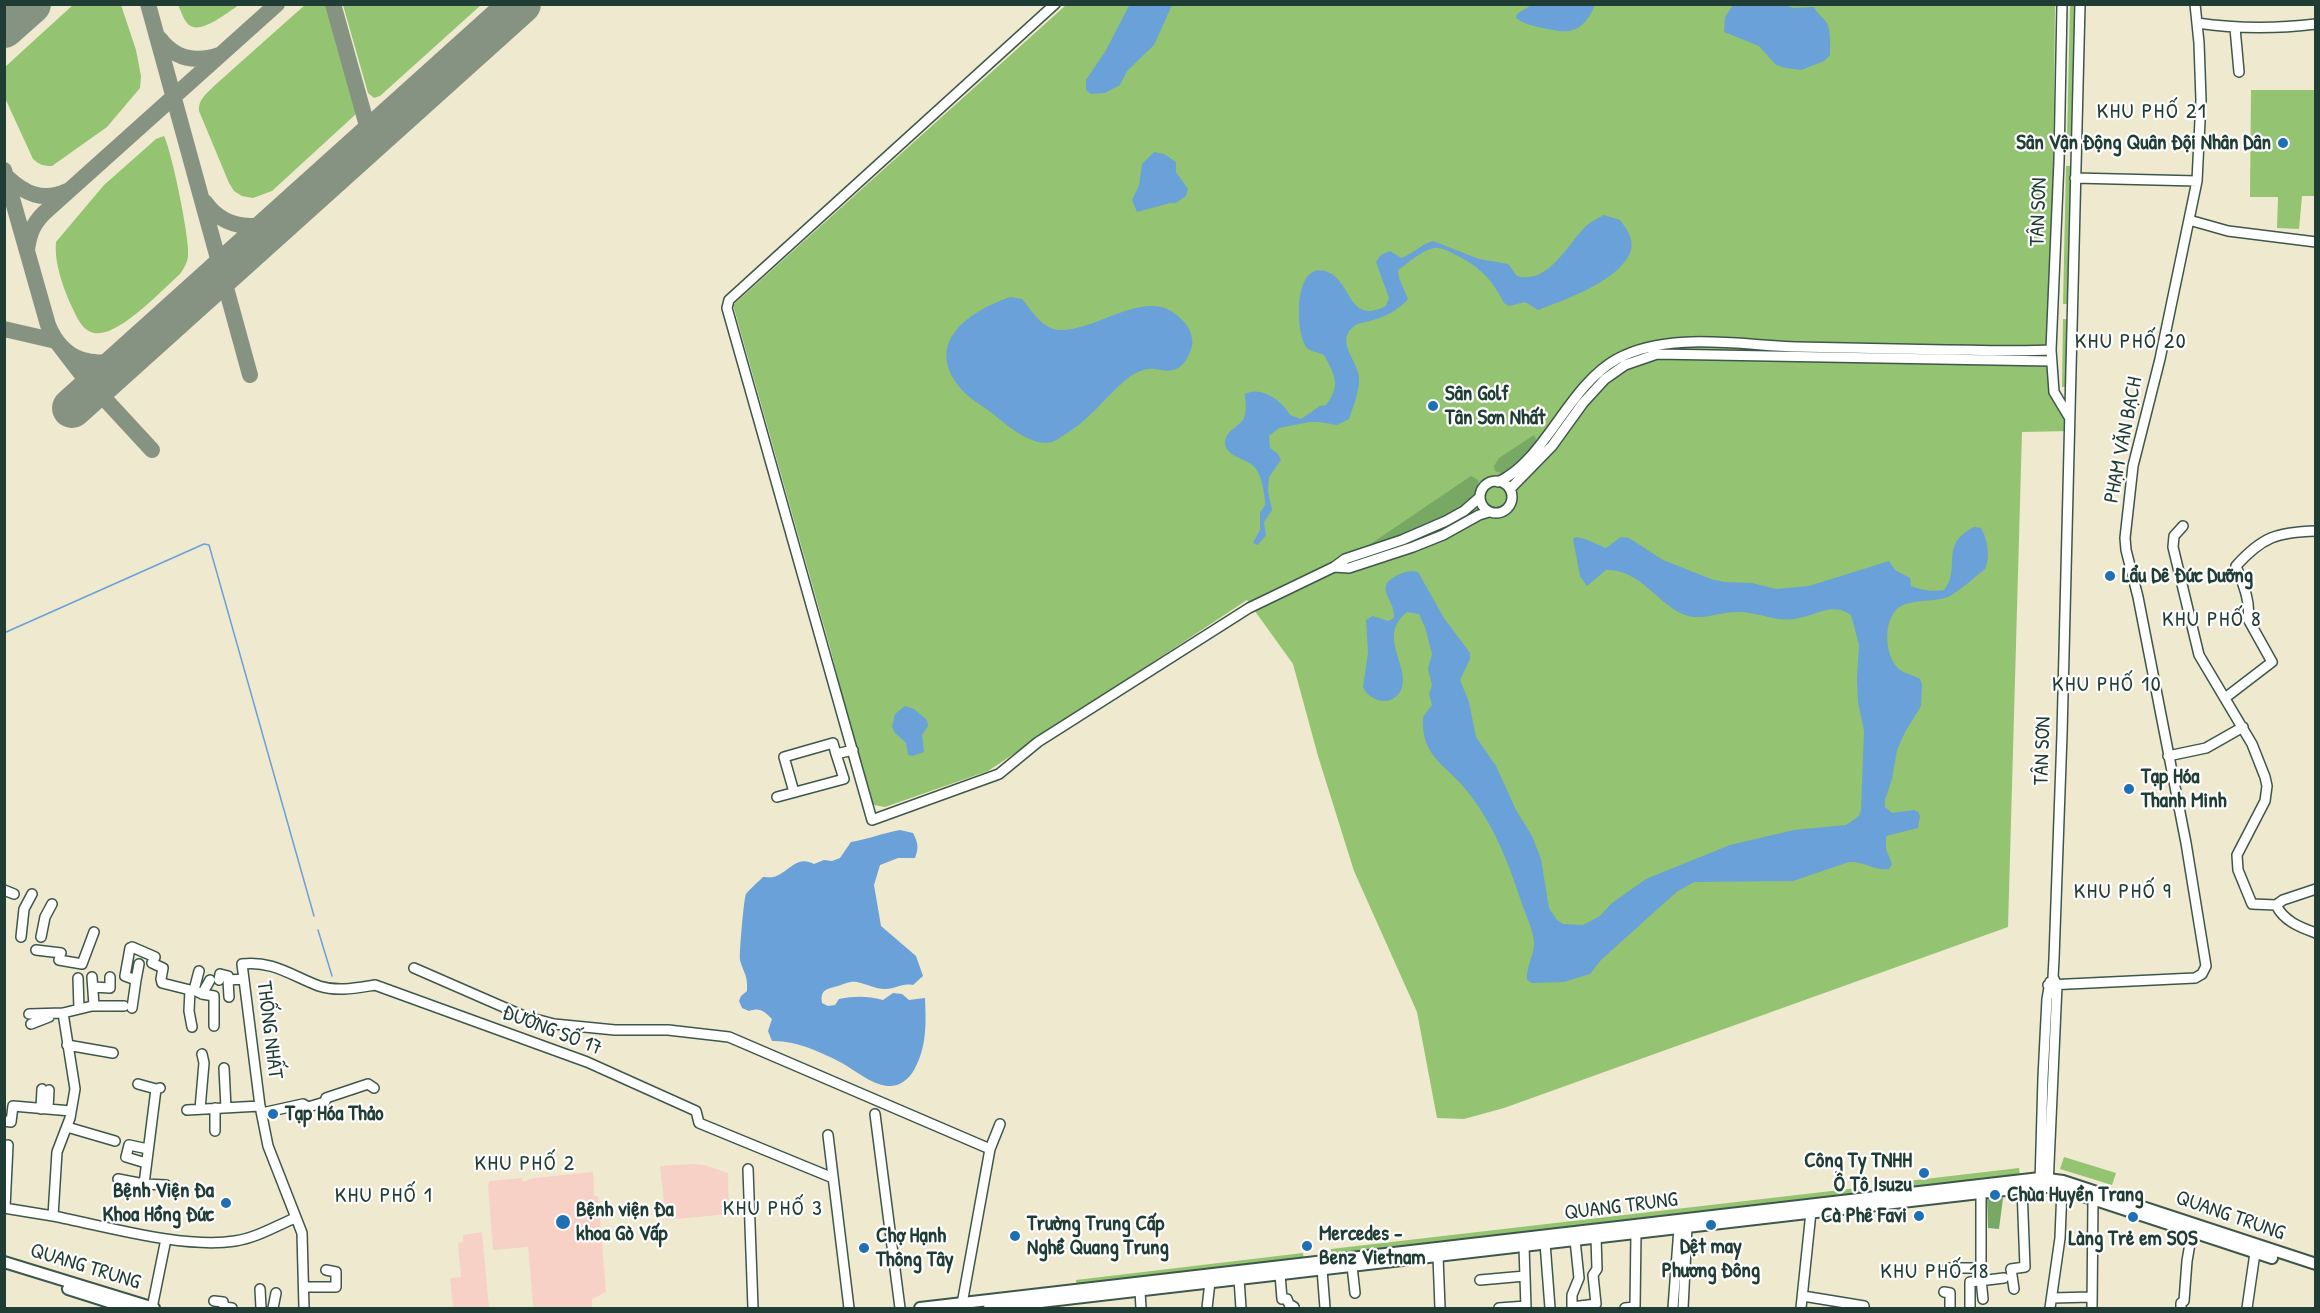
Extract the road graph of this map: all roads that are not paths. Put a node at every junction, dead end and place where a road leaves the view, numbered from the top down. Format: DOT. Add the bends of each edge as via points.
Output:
graph roads {
  1 [pos="1055,4"];
  2 [pos="2062,4"];
  3 [pos="2080,4"];
  4 [pos="2195,4"];
  5 [pos="2197,22"];
  6 [pos="2316,24"];
  7 [pos="2235,28"];
  8 [pos="2239,72"];
  9 [pos="2078,137"];
  10 [pos="2060,138"];
  11 [pos="2076,160"];
  12 [pos="2059,161"];
  13 [pos="2075,178"];
  14 [pos="2197,181"];
  15 [pos="2189,220"];
  16 [pos="2316,242"];
  17 [pos="2053,314"];
  18 [pos="2073,316"];
  19 [pos="2051,350"];
  20 [pos="2008,351"];
  21 [pos="1904,353"];
  22 [pos="2008,361"];
  23 [pos="2051,361"];
  24 [pos="2053,384"];
  25 [pos="2070,385"];
  26 [pos="2069,417"];
  27 [pos="1564,420"];
  28 [pos="1498,482"];
  29 [pos="1510,489"];
  30 [pos="1480,497"];
  31 [pos="1489,512"];
  32 [pos="2183,526"];
  33 [pos="2316,531"];
  34 [pos="1399,547"];
  35 [pos="2225,698"];
  36 [pos="2243,727"];
  37 [pos="853,750"];
  38 [pos="836,754"];
  39 [pos="2168,756"];
  40 [pos="794,792"];
  41 [pos="777,797"];
  42 [pos="2316,889"];
  43 [pos="4,890"];
  44 [pos="14,894"];
  45 [pos="32,894"];
  46 [pos="52,904"];
  47 [pos="2276,905"];
  48 [pos="94,933"];
  49 [pos="2316,933"];
  50 [pos="21,937"];
  51 [pos="41,938"];
  52 [pos="36,950"];
  53 [pos="139,964"];
  54 [pos="242,964"];
  55 [pos="414,968"];
  56 [pos="199,971"];
  57 [pos="92,977"];
  58 [pos="110,977"];
  59 [pos="78,978"];
  60 [pos="136,980"];
  61 [pos="219,980"];
  62 [pos="244,980"];
  63 [pos="2053,982"];
  64 [pos="93,987"];
  65 [pos="198,992"];
  66 [pos="229,996"];
  67 [pos="94,1006"];
  68 [pos="79,1009"];
  69 [pos="63,1013"];
  70 [pos="30,1019"];
  71 [pos="214,1026"];
  72 [pos="192,1027"];
  73 [pos="67,1045"];
  74 [pos="113,1053"];
  75 [pos="202,1054"];
  76 [pos="224,1068"];
  77 [pos="138,1083"];
  78 [pos="374,1088"];
  79 [pos="45,1090"];
  80 [pos="216,1108"];
  81 [pos="226,1108"];
  82 [pos="45,1109"];
  83 [pos="200,1109"];
  84 [pos="261,1109"];
  85 [pos="187,1110"];
  86 [pos="71,1111"];
  87 [pos="875,1114"];
  88 [pos="8,1122"];
  89 [pos="1000,1124"];
  90 [pos="67,1127"];
  91 [pos="215,1131"];
  92 [pos="10,1133"];
  93 [pos="828,1135"];
  94 [pos="115,1141"];
  95 [pos="8,1145"];
  96 [pos="148,1149"];
  97 [pos="989,1154"];
  98 [pos="146,1163"];
  99 [pos="748,1169"];
  100 [pos="834,1178"];
  101 [pos="118,1179"];
  102 [pos="2044,1182"];
  103 [pos="144,1184"];
  104 [pos="166,1185"];
  105 [pos="2022,1188"];
  106 [pos="2062,1189"];
  107 [pos="1981,1192"];
  108 [pos="1880,1200"];
  109 [pos="2093,1200"];
  110 [pos="5,1208"];
  111 [pos="1812,1208"];
  112 [pos="53,1215"];
  113 [pos="295,1218"];
  114 [pos="1683,1227"];
  115 [pos="2192,1232"];
  116 [pos="1636,1233"];
  117 [pos="1596,1237"];
  118 [pos="166,1239"];
  119 [pos="1575,1240"];
  120 [pos="1545,1243"];
  121 [pos="1524,1246"];
  122 [pos="2255,1249"];
  123 [pos="1438,1256"];
  124 [pos="2284,1258"];
  125 [pos="4,1263"];
  126 [pos="2316,1264"];
  127 [pos="1322,1265"];
  128 [pos="1352,1266"];
  129 [pos="1947,1268"];
  130 [pos="1981,1268"];
  131 [pos="4,1269"];
  132 [pos="326,1270"];
  133 [pos="2316,1271"];
  134 [pos="1280,1274"];
  135 [pos="1525,1276"];
  136 [pos="2004,1278"];
  137 [pos="1210,1279"];
  138 [pos="1239,1279"];
  139 [pos="1480,1280"];
  140 [pos="1981,1280"];
  141 [pos="304,1287"];
  142 [pos="260,1289"];
  143 [pos="2014,1289"];
  144 [pos="1140,1291"];
  145 [pos="1944,1292"];
  146 [pos="276,1293"];
  147 [pos="1355,1293"];
  148 [pos="1070,1295"];
  149 [pos="1803,1296"];
  150 [pos="2091,1297"];
  151 [pos="2052,1298"];
  152 [pos="1983,1299"];
  153 [pos="214,1301"];
  154 [pos="962,1304"];
  155 [pos="1281,1304"];
  156 [pos="1241,1306"];
  157 [pos="1864,1306"];
  158 [pos="1294,1307"];
  159 [pos="1526,1307"];
  160 [pos="128,1308"];
  161 [pos="153,1308"];
  162 [pos="232,1308"];
  163 [pos="261,1308"];
  164 [pos="273,1308"];
  165 [pos="304,1308"];
  166 [pos="753,1308"];
  167 [pos="849,1308"];
  168 [pos="900,1308"];
  169 [pos="922,1308"];
  170 [pos="989,1308"];
  171 [pos="1141,1308"];
  172 [pos="1207,1308"];
  173 [pos="1251,1308"];
  174 [pos="1325,1308"];
  175 [pos="1440,1308"];
  176 [pos="1498,1308"];
  177 [pos="1550,1308"];
  178 [pos="1625,1308"];
  179 [pos="1673,1308"];
  180 [pos="1683,1308"];
  181 [pos="1802,1308"];
  182 [pos="1950,1308"];
  183 [pos="1970,1308"];
  184 [pos="2050,1308"];
  185 [pos="2092,1308"];
  186 [pos="2181,1308"];
  187 [pos="2247,1308"];
  1 -- 37 [label="street" via="729,300 727,308"];
  2 -- 10 [label="street, TÂN SƠN"];
  3 -- 9 [label="street, TÂN SƠN"];
  4 -- 5 [label="street, PHẠM VĂN BẠCH"];
  5 -- 7 [label="street"];
  5 -- 14 [label="street, PHẠM VĂN BẠCH" via="2201,100"];
  6 -- 7 [label="street"];
  7 -- 8 [label="street"];
  9 -- 10 [label="street" via="2068,145"];
  9 -- 11 [label="street, TÂN SƠN"];
  10 -- 12 [label="street, TÂN SƠN"];
  11 -- 12 [label="street" via="2070,155"];
  11 -- 13 [label="street, TÂN SƠN"];
  12 -- 17 [label="street, TÂN SƠN"];
  13 -- 14 [label="street"];
  13 -- 18 [label="street, TÂN SƠN"];
  14 -- 15 [label="street, PHẠM VĂN BẠCH"];
  15 -- 16 [label="street" via="2228,231"];
  15 -- 39 [label="street, PHẠM VĂN BẠCH" via="2133,466 2126,538"];
  17 -- 18 [label="street" via="2066,308"];
  17 -- 19 [label="street, TÂN SƠN"];
  18 -- 25 [label="street, TÂN SƠN"];
  19 -- 20 [label="street"];
  19 -- 23 [label="street, TÂN SƠN"];
  20 -- 21 [label="street"];
  20 -- 22 [label="street"];
  21 -- 22 [label="street"];
  21 -- 27 [label="street" via="1698,348 1640,354 1605,379"];
  22 -- 23 [label="street"];
  23 -- 24 [label="street, TÂN SƠN"];
  24 -- 25 [label="street" via="2056,391 2063,393"];
  24 -- 26 [label="street, TÂN SƠN"];
  25 -- 26 [label="street, TÂN SƠN"];
  26 -- 63 [label="street, TÂN SƠN"];
  27 -- 28 [label="street" via="1518,469"];
  27 -- 29 [label="street" via="1552,446"];
  28 -- 29 [label="street"];
  28 -- 30 [label="street" via="1486,485"];
  29 -- 31 [label="street" via="1508,507 1498,513"];
  30 -- 31 [label="street"];
  30 -- 34 [label="street" via="1455,516"];
  31 -- 34 [label="street" via="1443,535"];
  32 -- 35 [label="street" via="2172,540 2181,586 2199,655"];
  33 -- 35 [label="street" via="2268,538 2236,566 2248,619 2272,662"];
  34 -- 37 [label="street" via="1349,568 1334,567 1249,608 1038,742 999,774 872,820"];
  35 -- 36 [label="street"];
  36 -- 39 [label="street" via="2206,748"];
  36 -- 47 [label="street" via="2267,786 2265,801 2237,855 2238,870 2252,904"];
  37 -- 38 [label="street"];
  38 -- 40 [label="street" via="844,779"];
  38 -- 40 [label="street" via="833,743 784,757"];
  39 -- 63 [label="street, PHẠM VĂN BẠCH" via="2205,969 2195,978"];
  40 -- 41 [label="street"];
  42 -- 47 [label="street"];
  43 -- 44 [label="street"];
  45 -- 50 [label="street" via="24,909"];
  46 -- 51 [label="street"];
  47 -- 49 [label="street" via="2283,916 2300,928"];
  48 -- 52 [label="street" via="82,964"];
  53 -- 60 [label="street"];
  54 -- 62 [label="street, THỐNG NHẤT"];
  54 -- 100 [label="street, ĐƯỜNG SỐ 17" via="271,965 320,986 342,990 375,985 587,1062 696,1111 699,1123"];
  55 -- 97 [label="street" via="524,1016 554,1024 729,1037"];
  56 -- 65 [label="street"];
  57 -- 64 [label="street"];
  58 -- 64 [label="street" via="110,987"];
  59 -- 68 [label="street"];
  60 -- 67 [label="street" via="128,1007"];
  60 -- 72 [label="street" via="125,976 131,948 155,957 152,963 163,968 162,983 190,990"];
  61 -- 62 [label="street"];
  61 -- 65 [label="street"];
  61 -- 66 [label="street"];
  62 -- 84 [label="street, THỐNG NHẤT"];
  63 -- 102 [label="street, TÂN SƠN"];
  64 -- 67 [label="street"];
  65 -- 71 [label="street" via="214,996"];
  67 -- 68 [label="street"];
  68 -- 69 [label="street"];
  69 -- 70 [label="street"];
  69 -- 73 [label="street"];
  73 -- 74 [label="street"];
  73 -- 86 [label="street" via="75,1089"];
  75 -- 83 [label="street"];
  76 -- 81 [label="street"];
  77 -- 96 [label="street" via="158,1089"];
  78 -- 84 [label="street" via="368,1084 308,1107 303,1104"];
  79 -- 82 [label="street"];
  80 -- 81 [label="street"];
  80 -- 83 [label="street"];
  80 -- 91 [label="street"];
  81 -- 84 [label="street"];
  82 -- 86 [label="street"];
  82 -- 88 [label="street" via="13,1106"];
  83 -- 85 [label="street"];
  84 -- 113 [label="street, THỐNG NHẤT" via="271,1156"];
  86 -- 90 [label="street"];
  87 -- 168 [label="street"];
  88 -- 92 [label="street"];
  89 -- 97 [label="street"];
  90 -- 94 [label="street"];
  90 -- 112 [label="street" via="57,1152"];
  93 -- 100 [label="street"];
  95 -- 110 [label="street"];
  96 -- 98 [label="street"];
  96 -- 98 [label="street" via="129,1145 126,1157"];
  97 -- 154 [label="street"];
  98 -- 103 [label="street"];
  99 -- 166 [label="street"];
  100 -- 167 [label="street"];
  101 -- 103 [label="street"];
  102 -- 105 [label="main road, QUANG TRUNG"];
  102 -- 106 [label="main road, QUANG TRUNG"];
  102 -- 108 [label="main road, QUANG TRUNG"];
  102 -- 122 [label="main road, QUANG TRUNG" via="2099,1193"];
  103 -- 104 [label="street"];
  105 -- 107 [label="main road, QUANG TRUNG"];
  105 -- 143 [label="street" via="2025,1267 2011,1269"];
  106 -- 109 [label="main road, QUANG TRUNG"];
  106 -- 151 [label="street"];
  107 -- 108 [label="main road, QUANG TRUNG"];
  107 -- 130 [label="street"];
  108 -- 111 [label="main road, QUANG TRUNG"];
  109 -- 115 [label="main road, QUANG TRUNG"];
  109 -- 150 [label="street"];
  110 -- 112 [label="street"];
  111 -- 114 [label="main road, QUANG TRUNG"];
  111 -- 127 [label="main road, QUANG TRUNG"];
  111 -- 149 [label="street"];
  112 -- 118 [label="street"];
  113 -- 118 [label="street" via="234,1241"];
  113 -- 141 [label="street, THỐNG NHẤT" via="302,1233"];
  114 -- 116 [label="main road, QUANG TRUNG"];
  114 -- 179 [label="street"];
  114 -- 180 [label="street"];
  115 -- 122 [label="main road, QUANG TRUNG"];
  115 -- 186 [label="street"];
  116 -- 117 [label="main road, QUANG TRUNG"];
  116 -- 178 [label="street" via="1635,1307"];
  117 -- 119 [label="main road, QUANG TRUNG"];
  117 -- 119 [label="street" via="1596,1304 1572,1307 1572,1295 1580,1278"];
  118 -- 161 [label="street"];
  119 -- 120 [label="main road, QUANG TRUNG"];
  120 -- 121 [label="main road, QUANG TRUNG"];
  120 -- 177 [label="street"];
  121 -- 123 [label="main road, QUANG TRUNG"];
  121 -- 135 [label="street"];
  122 -- 124 [label="main road, QUANG TRUNG"];
  122 -- 187 [label="street"];
  123 -- 128 [label="main road, QUANG TRUNG"];
  123 -- 175 [label="street"];
  124 -- 126 [label="main road, QUANG TRUNG"];
  124 -- 133 [label="main road, QUANG TRUNG"];
  125 -- 161 [label="main road, QUANG TRUNG"];
  127 -- 128 [label="main road, QUANG TRUNG"];
  127 -- 134 [label="main road, QUANG TRUNG"];
  127 -- 137 [label="main road, QUANG TRUNG"];
  127 -- 174 [label="street"];
  128 -- 147 [label="street"];
  129 -- 130 [label="street"];
  130 -- 140 [label="street"];
  131 -- 160 [label="main road, QUANG TRUNG"];
  132 -- 141 [label="street" via="336,1272 336,1287"];
  134 -- 138 [label="main road, QUANG TRUNG"];
  134 -- 155 [label="street"];
  135 -- 139 [label="street"];
  135 -- 159 [label="street"];
  136 -- 140 [label="street"];
  137 -- 138 [label="main road, QUANG TRUNG"];
  137 -- 144 [label="main road, QUANG TRUNG"];
  137 -- 148 [label="main road, QUANG TRUNG"];
  137 -- 172 [label="street"];
  138 -- 156 [label="street"];
  140 -- 152 [label="street"];
  140 -- 183 [label="street" via="1970,1282"];
  141 -- 165 [label="street, THỐNG NHẤT"];
  142 -- 163 [label="street"];
  144 -- 148 [label="main road, QUANG TRUNG"];
  144 -- 171 [label="street"];
  145 -- 182 [label="street" via="1950,1293"];
  146 -- 164 [label="street"];
  148 -- 154 [label="main road, QUANG TRUNG"];
  148 -- 170 [label="main road, QUANG TRUNG"];
  149 -- 157 [label="street"];
  149 -- 181 [label="street"];
  150 -- 151 [label="street"];
  150 -- 185 [label="street"];
  151 -- 184 [label="street"];
  153 -- 162 [label="street"];
  154 -- 169 [label="main road, QUANG TRUNG"];
  155 -- 158 [label="street" via="1287,1299"];
  156 -- 173 [label="street"];
  159 -- 176 [label="street"];
}
